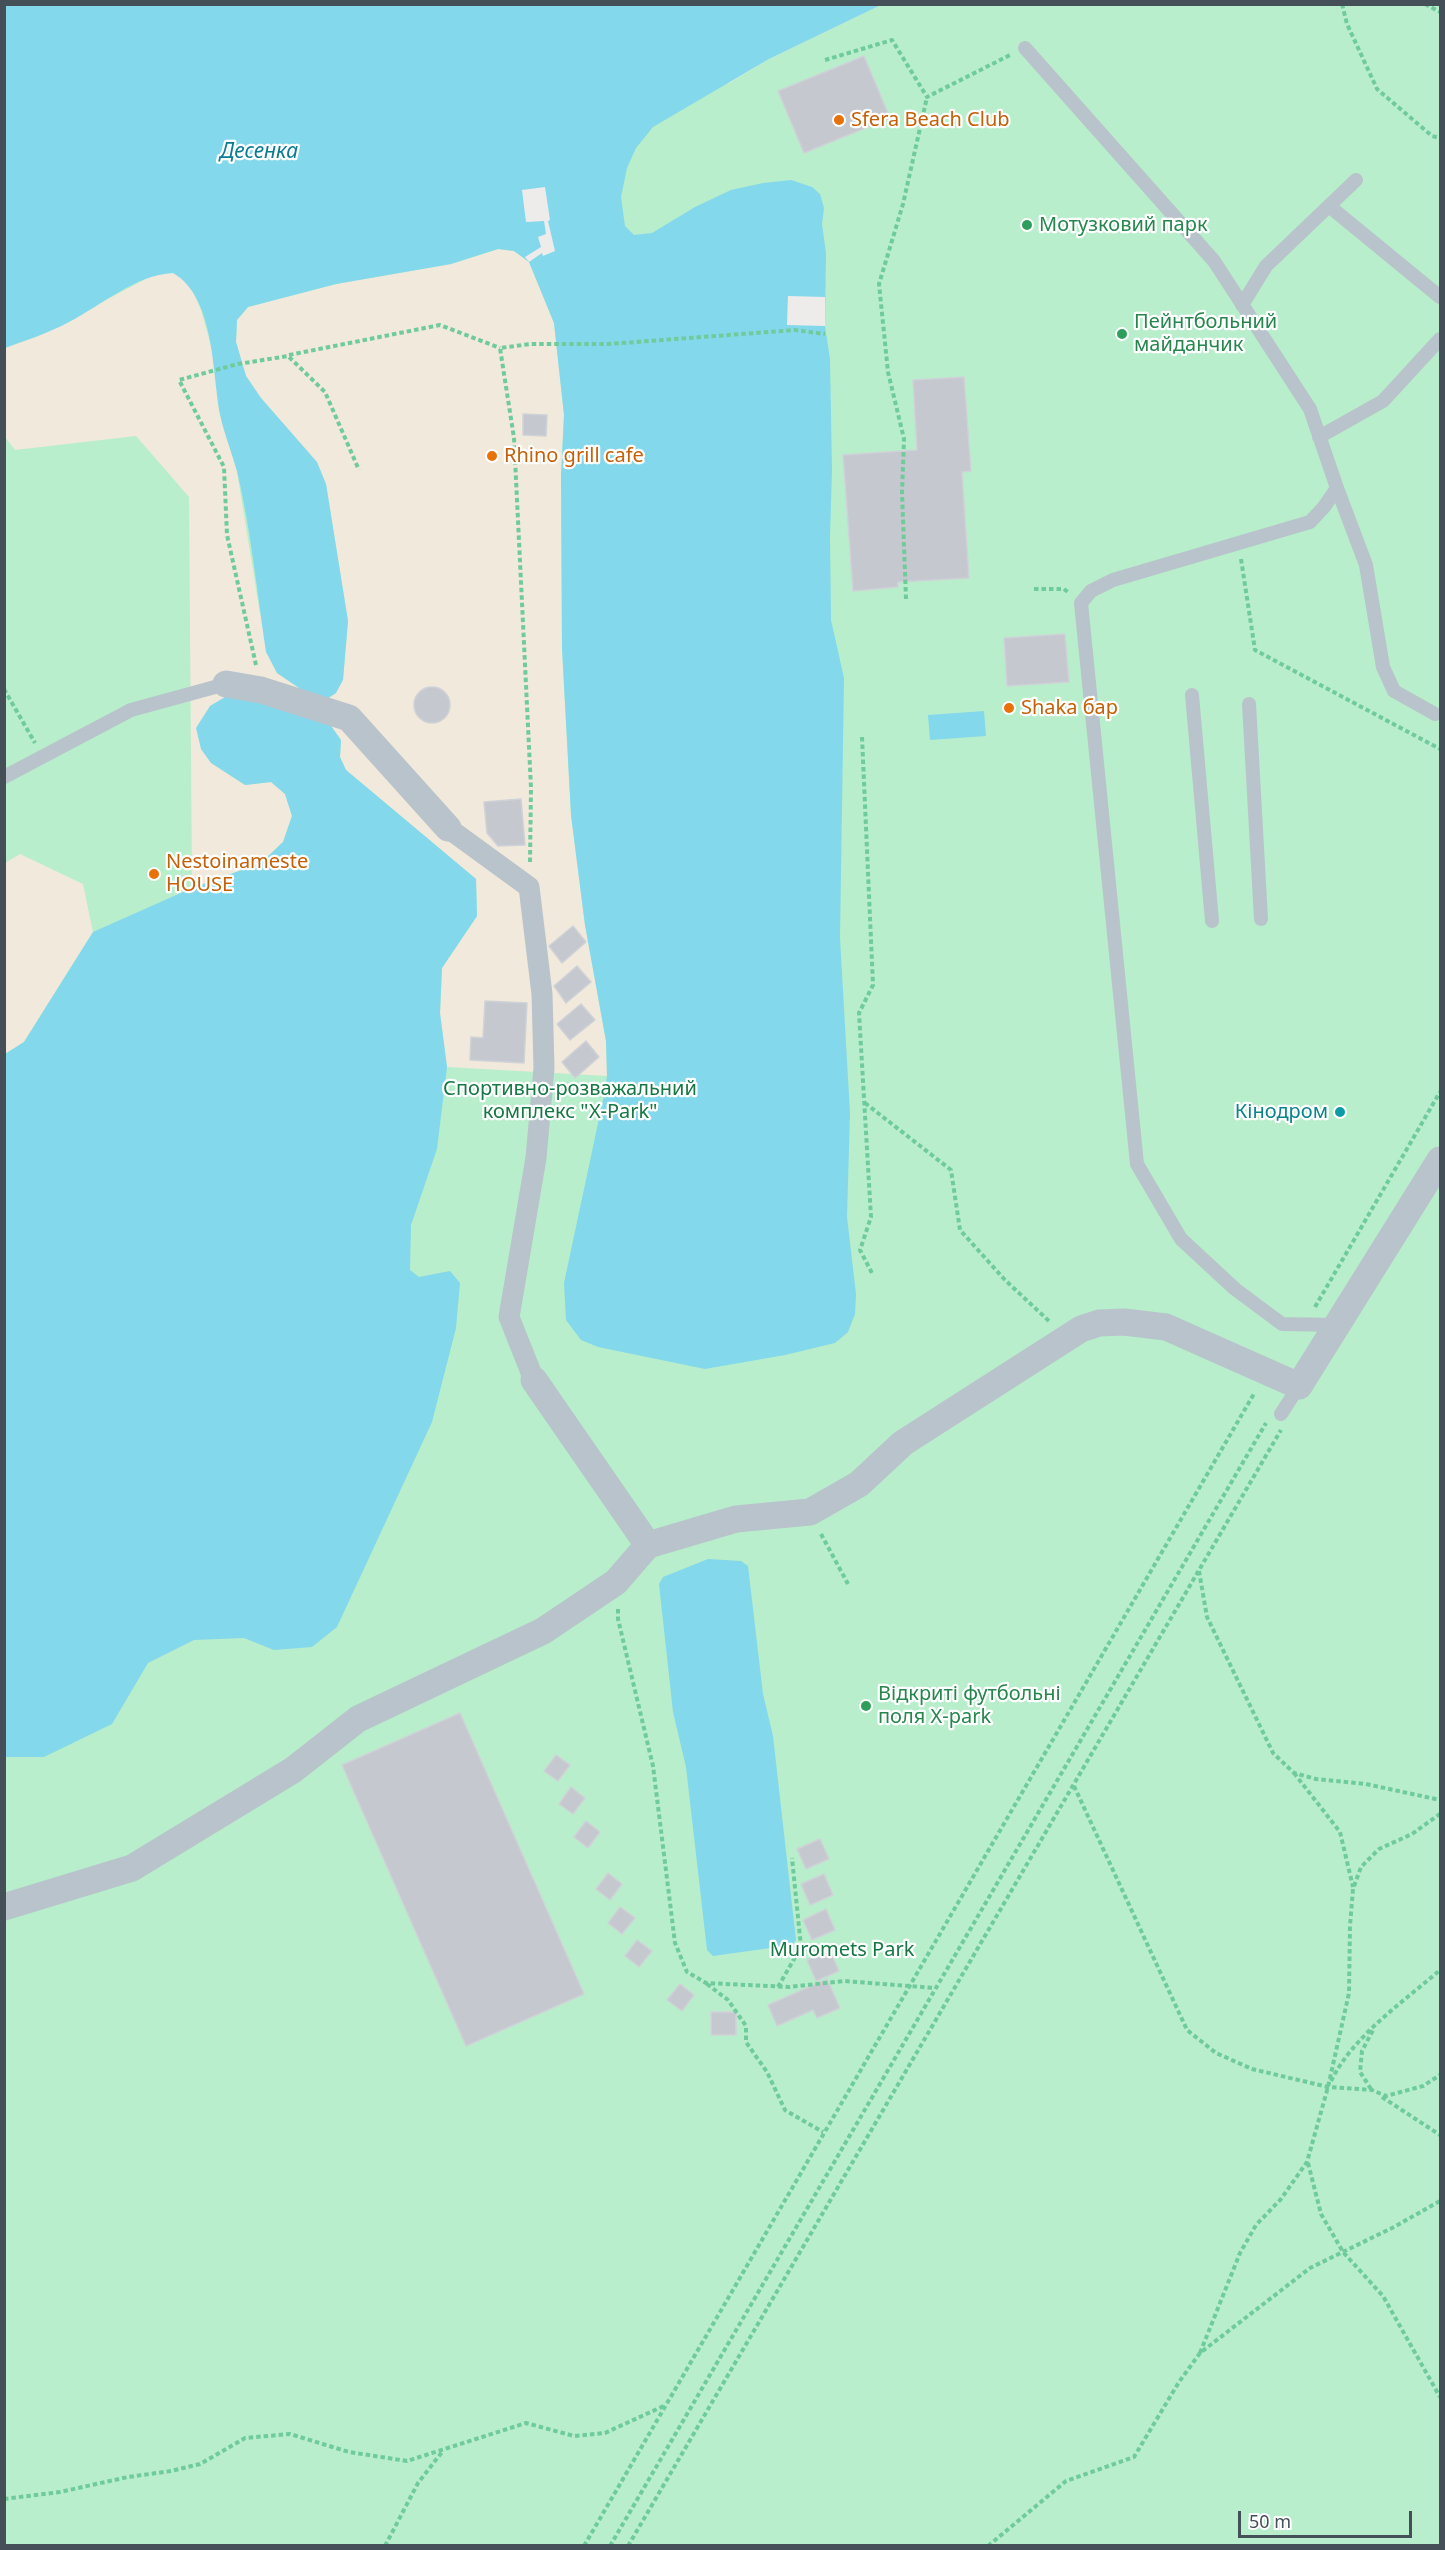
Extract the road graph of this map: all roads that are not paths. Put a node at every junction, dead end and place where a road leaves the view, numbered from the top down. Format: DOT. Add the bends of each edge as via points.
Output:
graph roads {
  1 [pos="1024,48"];
  2 [pos="1356,180"];
  3 [pos="1329,206"];
  4 [pos="1440,297"];
  5 [pos="1242,305"];
  6 [pos="1440,339"];
  7 [pos="1319,436"];
  8 [pos="1337,488"];
  9 [pos="226,684"];
  10 [pos="1192,695"];
  11 [pos="1249,704"];
  12 [pos="1435,714"];
  13 [pos="4,777"];
  14 [pos="448,828"];
  15 [pos="1261,919"];
  16 [pos="1212,921"];
  17 [pos="1440,1160"];
  18 [pos="1337,1325"];
  19 [pos="534,1380"];
  20 [pos="1299,1386"];
  21 [pos="1281,1414"];
  22 [pos="648,1545"];
  23 [pos="4,1907"];
  1 -- 5 [label="lane" via="1214,261"];
  2 -- 3 [label="lane"];
  3 -- 4 [label="lane"];
  3 -- 5 [label="lane" via="1266,266"];
  5 -- 7 [label="lane" via="1310,409"];
  6 -- 7 [label="lane" via="1383,401"];
  7 -- 8 [label="lane"];
  8 -- 12 [label="lane" via="1366,565 1383,667 1394,691"];
  8 -- 18 [label="lane" via="1310,522 1113,580 1091,591 1081,603 1137,1164 1181,1239 1235,1289 1282,1324"];
  9 -- 13 [label="lane" via="131,710"];
  9 -- 14 [label="street" via="261,690 349,718"];
  10 -- 16 [label="lane"];
  11 -- 15 [label="lane"];
  14 -- 19 [label="street" via="529,887 543,994 543,1068 536,1158 509,1317"];
  17 -- 18 [label="street"];
  18 -- 20 [label="street"];
  19 -- 22 [label="street"];
  20 -- 21 [label="lane"];
  20 -- 22 [label="street" via="1166,1327 1100,1323 1066,1338 903,1443 859,1484 810,1512 736,1519"];
  22 -- 23 [label="street" via="616,1582 543,1631 358,1719 292,1770 132,1868"];
}
